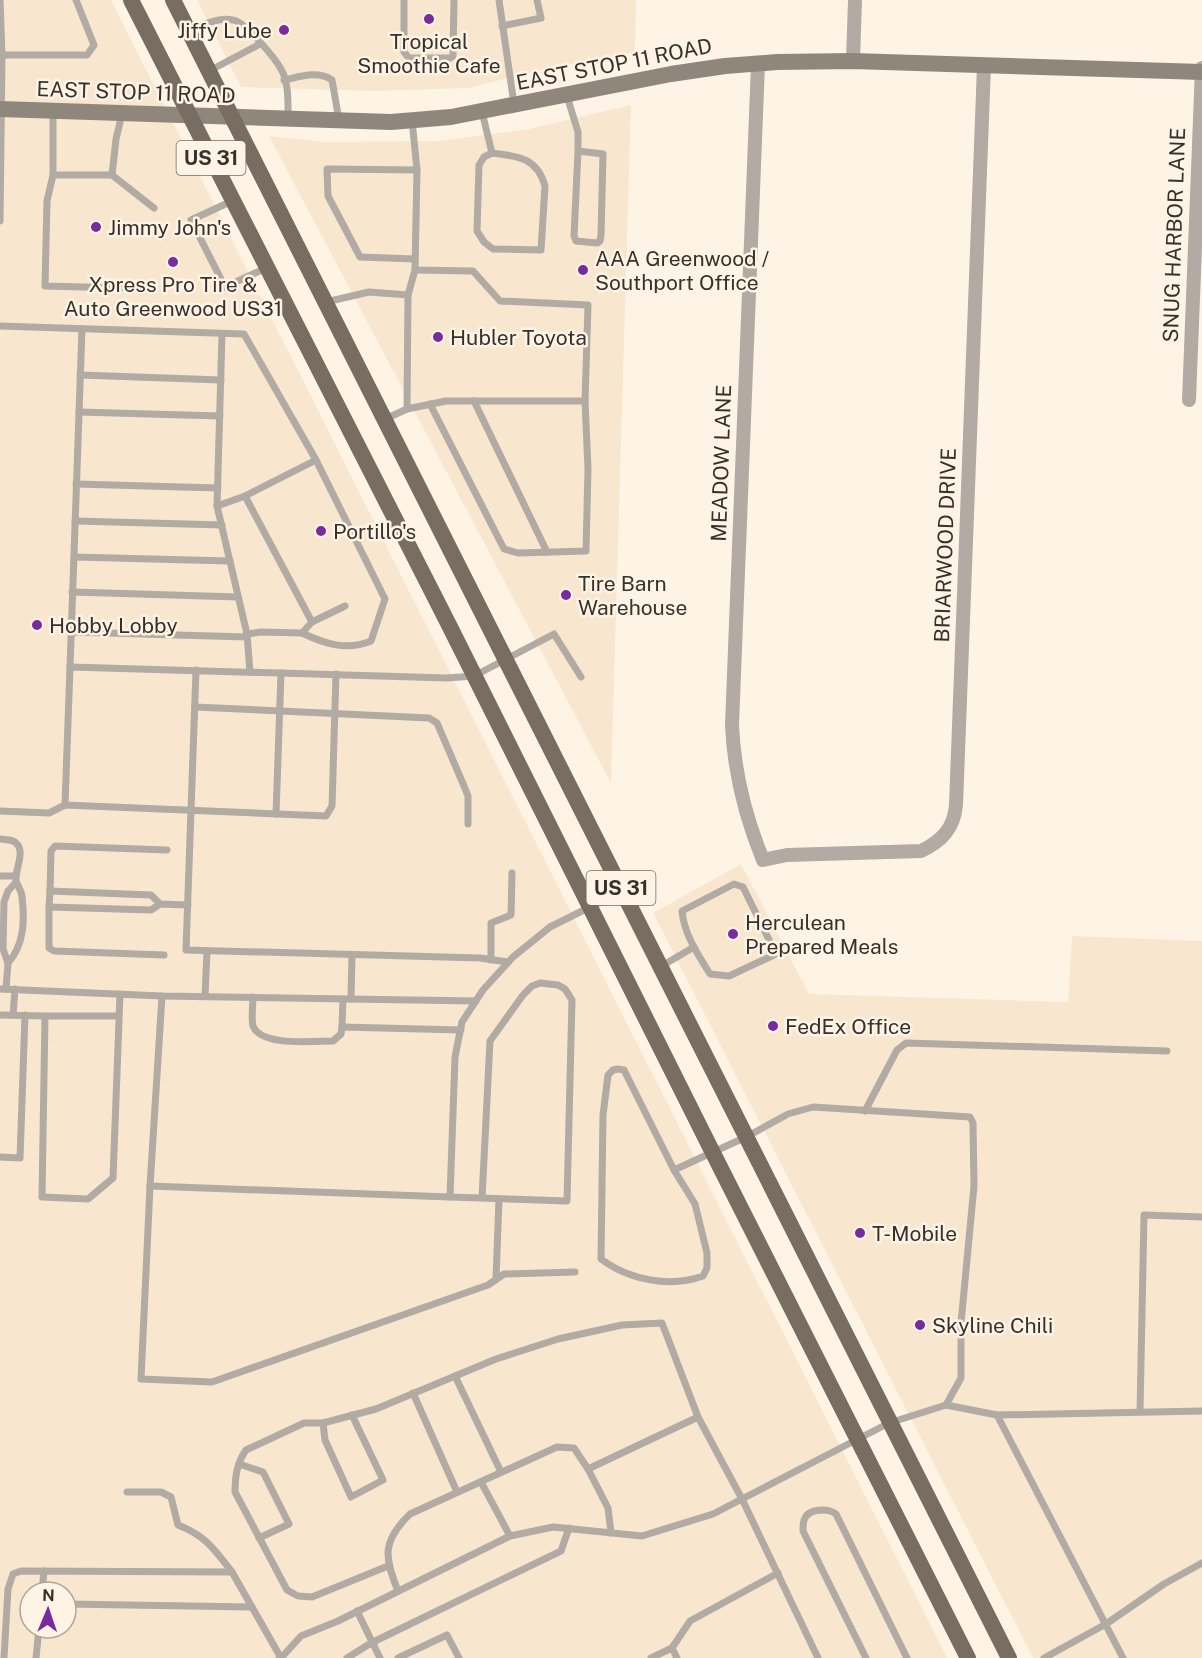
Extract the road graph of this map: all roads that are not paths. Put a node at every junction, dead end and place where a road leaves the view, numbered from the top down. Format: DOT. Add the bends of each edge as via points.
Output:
graph roads {
  1 [pos="0,0"];
  2 [pos="76,0"];
  3 [pos="131,0"];
  4 [pos="173,0"];
  5 [pos="404,0"];
  6 [pos="454,0"];
  7 [pos="499,0"];
  8 [pos="537,0"];
  9 [pos="855,0"];
  10 [pos="502,26"];
  11 [pos="188,31"];
  12 [pos="260,44"];
  13 [pos="2,55"];
  14 [pos="853,61"];
  15 [pos="758,64"];
  16 [pos="984,66"];
  17 [pos="1202,70"];
  18 [pos="209,71"];
  19 [pos="284,80"];
  20 [pos="567,96"];
  21 [pos="514,106"];
  22 [pos="0,109"];
  23 [pos="53,111"];
  24 [pos="482,112"];
  25 [pos="122,114"];
  26 [pos="189,116"];
  27 [pos="233,118"];
  28 [pos="288,119"];
  29 [pos="339,120"];
  30 [pos="412,120"];
  31 [pos="578,151"];
  32 [pos="492,153"];
  33 [pos="417,170"];
  34 [pos="53,175"];
  35 [pos="112,175"];
  36 [pos="232,201"];
  37 [pos="154,208"];
  38 [pos="0,221"];
  39 [pos="415,259"];
  40 [pos="266,268"];
  41 [pos="415,270"];
  42 [pos="121,288"];
  43 [pos="408,295"];
  44 [pos="326,302"];
  45 [pos="0,326"];
  46 [pos="82,329"];
  47 [pos="222,333"];
  48 [pos="80,375"];
  49 [pos="221,380"];
  50 [pos="1189,400"];
  51 [pos="474,401"];
  52 [pos="585,401"];
  53 [pos="430,404"];
  54 [pos="407,409"];
  55 [pos="79,412"];
  56 [pos="220,416"];
  57 [pos="385,419"];
  58 [pos="316,460"];
  59 [pos="76,484"];
  60 [pos="218,488"];
  61 [pos="245,496"];
  62 [pos="218,506"];
  63 [pos="75,521"];
  64 [pos="222,525"];
  65 [pos="547,552"];
  66 [pos="74,557"];
  67 [pos="230,561"];
  68 [pos="72,592"];
  69 [pos="238,597"];
  70 [pos="345,606"];
  71 [pos="312,622"];
  72 [pos="71,632"];
  73 [pos="302,633"];
  74 [pos="247,635"];
  75 [pos="506,658"];
  76 [pos="70,667"];
  77 [pos="196,670"];
  78 [pos="250,672"];
  79 [pos="281,673"];
  80 [pos="336,674"];
  81 [pos="474,676"];
  82 [pos="581,677"];
  83 [pos="195,707"];
  84 [pos="279,710"];
  85 [pos="335,712"];
  86 [pos="65,805"];
  87 [pos="191,810"];
  88 [pos="0,811"];
  89 [pos="276,814"];
  90 [pos="468,824"];
  91 [pos="0,840"];
  92 [pos="167,850"];
  93 [pos="763,860"];
  94 [pos="512,873"];
  95 [pos="0,876"];
  96 [pos="16,879"];
  97 [pos="50,891"];
  98 [pos="622,891"];
  99 [pos="160,904"];
  100 [pos="188,905"];
  101 [pos="49,907"];
  102 [pos="590,908"];
  103 [pos="694,947"];
  104 [pos="207,951"];
  105 [pos="164,955"];
  106 [pos="352,955"];
  107 [pos="491,960"];
  108 [pos="4,962"];
  109 [pos="508,962"];
  110 [pos="660,967"];
  111 [pos="3,989"];
  112 [pos="15,989"];
  113 [pos="120,994"];
  114 [pos="162,996"];
  115 [pos="206,996"];
  116 [pos="253,998"];
  117 [pos="342,999"];
  118 [pos="351,999"];
  119 [pos="476,1001"];
  120 [pos="0,1015"];
  121 [pos="13,1015"];
  122 [pos="25,1016"];
  123 [pos="45,1016"];
  124 [pos="119,1016"];
  125 [pos="342,1027"];
  126 [pos="460,1030"];
  127 [pos="1167,1051"];
  128 [pos="865,1111"];
  129 [pos="746,1137"];
  130 [pos="712,1151"];
  131 [pos="0,1157"];
  132 [pos="674,1170"];
  133 [pos="150,1186"];
  134 [pos="450,1197"];
  135 [pos="482,1198"];
  136 [pos="499,1199"];
  137 [pos="1202,1217"];
  138 [pos="575,1272"];
  139 [pos="496,1280"];
  140 [pos="455,1376"];
  141 [pos="413,1393"];
  142 [pos="946,1405"];
  143 [pos="1140,1411"];
  144 [pos="1202,1412"];
  145 [pos="352,1415"];
  146 [pos="997,1415"];
  147 [pos="698,1417"];
  148 [pos="323,1423"];
  149 [pos="889,1423"];
  150 [pos="857,1438"];
  151 [pos="239,1464"];
  152 [pos="588,1469"];
  153 [pos="501,1472"];
  154 [pos="481,1482"];
  155 [pos="127,1492"];
  156 [pos="458,1492"];
  157 [pos="742,1498"];
  158 [pos="569,1528"];
  159 [pos="611,1533"];
  160 [pos="510,1536"];
  161 [pos="259,1538"];
  162 [pos="1202,1563"];
  163 [pos="388,1566"];
  164 [pos="44,1571"];
  165 [pos="232,1572"];
  166 [pos="778,1573"];
  167 [pos="43,1580"];
  168 [pos="398,1591"];
  169 [pos="78,1604"];
  170 [pos="252,1607"];
  171 [pos="357,1611"];
  172 [pos="1106,1624"];
  173 [pos="38,1640"];
  174 [pos="371,1643"];
  175 [pos="672,1647"];
  176 [pos="4,1658"];
  177 [pos="36,1658"];
  178 [pos="280,1658"];
  179 [pos="347,1658"];
  180 [pos="380,1658"];
  181 [pos="398,1658"];
  182 [pos="459,1658"];
  183 [pos="651,1658"];
  184 [pos="677,1658"];
  185 [pos="818,1658"];
  186 [pos="866,1658"];
  187 [pos="907,1658"];
  188 [pos="968,1658"];
  189 [pos="1009,1658"];
  190 [pos="1044,1658"];
  191 [pos="1123,1658"];
  1 -- 13 [label="lane"];
  2 -- 13 [label="lane" via="94,45 87,55"];
  3 -- 26 [label="main road, US 31"];
  4 -- 11 [label="main road, US 31"];
  5 -- 6 [label="lane" via="404,52 409,57 450,58"];
  7 -- 10 [label="lane"];
  8 -- 10 [label="lane" via="541,18"];
  9 -- 14 [label="street"];
  10 -- 21 [label="lane"];
  11 -- 12 [label="lane" via="220,19 236,20"];
  11 -- 18 [label="main road, US 31"];
  12 -- 18 [label="lane"];
  12 -- 19 [label="lane" via="281,70"];
  13 -- 22 [label="lane"];
  14 -- 15 [label="main road, EAST STOP 11 ROAD"];
  14 -- 16 [label="main road, EAST STOP 11 ROAD"];
  15 -- 20 [label="main road, EAST STOP 11 ROAD" via="671,75"];
  15 -- 93 [label="street, MEADOW LANE" via="732,724 740,790"];
  16 -- 17 [label="main road, EAST STOP 11 ROAD"];
  16 -- 93 [label="street, BRIARWOOD DRIVE" via="954,819 939,841 921,851 787,855"];
  17 -- 50 [label="street, SNUG HARBOR LANE"];
  18 -- 27 [label="main road, US 31"];
  19 -- 28 [label="lane"];
  19 -- 29 [label="lane" via="311,75 332,80"];
  20 -- 21 [label="main road, EAST STOP 11 ROAD"];
  20 -- 31 [label="lane" via="578,132"];
  21 -- 24 [label="main road, EAST STOP 11 ROAD"];
  22 -- 23 [label="main road, EAST STOP 11 ROAD"];
  22 -- 38 [label="lane"];
  23 -- 25 [label="main road, EAST STOP 11 ROAD"];
  23 -- 34 [label="lane"];
  24 -- 30 [label="main road, EAST STOP 11 ROAD"];
  24 -- 32 [label="lane"];
  25 -- 26 [label="main road, EAST STOP 11 ROAD"];
  25 -- 35 [label="lane"];
  26 -- 27 [label="main road, EAST STOP 11 ROAD"];
  26 -- 36 [label="main road, US 31"];
  27 -- 28 [label="main road, EAST STOP 11 ROAD"];
  27 -- 44 [label="main road, US 31"];
  28 -- 29 [label="main road, EAST STOP 11 ROAD"];
  29 -- 30 [label="main road, EAST STOP 11 ROAD"];
  30 -- 33 [label="lane"];
  31 -- 31 [label="lane" via="574,236 576,240 597,243 601,236 603,154"];
  32 -- 32 [label="lane" via="479,165 477,231 493,249 541,250 543,177 523,157"];
  33 -- 39 [label="lane"];
  33 -- 39 [label="lane" via="327,169 328,196 360,257"];
  34 -- 35 [label="lane"];
  34 -- 42 [label="lane" via="47,201 45,286"];
  35 -- 37 [label="lane"];
  36 -- 40 [label="main road, US 31"];
  36 -- 40 [label="lane" via="191,220 225,287"];
  39 -- 41 [label="lane"];
  40 -- 81 [label="main road, US 31"];
  41 -- 43 [label="lane"];
  41 -- 52 [label="lane" via="473,271 500,301 588,305"];
  43 -- 44 [label="lane" via="369,292"];
  43 -- 54 [label="lane"];
  44 -- 57 [label="main road, US 31"];
  45 -- 46 [label="lane"];
  46 -- 47 [label="lane"];
  46 -- 48 [label="lane"];
  47 -- 49 [label="lane"];
  47 -- 58 [label="lane" via="244,334"];
  48 -- 49 [label="lane"];
  48 -- 55 [label="lane"];
  49 -- 56 [label="lane"];
  51 -- 52 [label="lane"];
  51 -- 53 [label="lane"];
  51 -- 65 [label="lane"];
  52 -- 65 [label="lane" via="586,551"];
  53 -- 54 [label="lane"];
  53 -- 65 [label="lane" via="504,549 518,553"];
  54 -- 57 [label="lane"];
  55 -- 56 [label="lane"];
  55 -- 59 [label="lane"];
  56 -- 60 [label="lane"];
  57 -- 75 [label="main road, US 31"];
  58 -- 61 [label="lane"];
  58 -- 73 [label="lane" via="385,598 371,641 359,646 331,645"];
  59 -- 60 [label="lane"];
  59 -- 63 [label="lane"];
  60 -- 62 [label="lane"];
  61 -- 62 [label="lane"];
  61 -- 71 [label="lane"];
  62 -- 64 [label="lane"];
  63 -- 64 [label="lane"];
  63 -- 66 [label="lane"];
  64 -- 67 [label="lane"];
  66 -- 67 [label="lane"];
  66 -- 68 [label="lane"];
  67 -- 69 [label="lane"];
  68 -- 69 [label="lane"];
  68 -- 72 [label="lane"];
  69 -- 74 [label="lane"];
  70 -- 71 [label="lane"];
  71 -- 73 [label="lane"];
  72 -- 74 [label="lane"];
  72 -- 76 [label="lane"];
  73 -- 74 [label="lane"];
  74 -- 78 [label="lane"];
  75 -- 81 [label="lane"];
  75 -- 82 [label="lane" via="554,634"];
  75 -- 98 [label="main road, US 31"];
  76 -- 77 [label="lane"];
  76 -- 86 [label="lane"];
  77 -- 78 [label="lane"];
  77 -- 83 [label="lane"];
  78 -- 79 [label="lane"];
  79 -- 80 [label="lane"];
  79 -- 84 [label="lane"];
  80 -- 81 [label="lane"];
  80 -- 85 [label="lane"];
  81 -- 102 [label="main road, US 31"];
  83 -- 84 [label="lane"];
  83 -- 87 [label="lane"];
  84 -- 85 [label="lane"];
  84 -- 89 [label="lane"];
  85 -- 89 [label="lane" via="332,806 326,816"];
  85 -- 90 [label="lane" via="429,718 437,723 468,796"];
  86 -- 87 [label="lane"];
  86 -- 88 [label="lane" via="49,813"];
  87 -- 89 [label="lane"];
  87 -- 100 [label="lane"];
  91 -- 96 [label="lane" via="10,840 20,850"];
  92 -- 97 [label="lane" via="55,846 51,850"];
  94 -- 107 [label="lane" via="511,915 491,923"];
  95 -- 96 [label="lane"];
  96 -- 108 [label="lane" via="4,902"];
  96 -- 108 [label="lane" via="22,894 21,942 16,953"];
  97 -- 99 [label="lane" via="151,895"];
  97 -- 101 [label="lane"];
  98 -- 102 [label="lane"];
  98 -- 110 [label="main road, US 31"];
  99 -- 100 [label="lane"];
  99 -- 101 [label="lane" via="151,910"];
  100 -- 104 [label="lane" via="186,950"];
  101 -- 105 [label="lane" via="49,948 54,951"];
  102 -- 109 [label="lane" via="550,927"];
  102 -- 130 [label="main road, US 31"];
  103 -- 103 [label="lane" via="710,974 729,976 776,954 743,888 734,884 682,911"];
  103 -- 110 [label="lane"];
  104 -- 106 [label="lane"];
  104 -- 115 [label="lane"];
  106 -- 107 [label="lane"];
  106 -- 118 [label="lane"];
  107 -- 109 [label="lane"];
  108 -- 111 [label="lane"];
  109 -- 119 [label="lane"];
  110 -- 129 [label="main road, US 31"];
  111 -- 112 [label="lane"];
  112 -- 113 [label="lane"];
  112 -- 121 [label="lane"];
  113 -- 114 [label="lane"];
  113 -- 124 [label="lane"];
  114 -- 115 [label="lane"];
  114 -- 133 [label="lane"];
  115 -- 116 [label="lane"];
  116 -- 117 [label="lane"];
  116 -- 125 [label="lane" via="253,1026 261,1035 274,1040 333,1041"];
  117 -- 118 [label="lane"];
  117 -- 125 [label="lane"];
  118 -- 119 [label="lane"];
  119 -- 126 [label="lane"];
  120 -- 121 [label="lane"];
  121 -- 122 [label="lane"];
  122 -- 123 [label="lane"];
  122 -- 131 [label="lane" via="20,1158"];
  123 -- 124 [label="lane"];
  123 -- 124 [label="lane" via="42,1197 88,1199 113,1178"];
  125 -- 126 [label="lane"];
  126 -- 134 [label="lane" via="455,1057"];
  127 -- 128 [label="lane" via="906,1043 897,1050"];
  128 -- 129 [label="lane" via="813,1107 788,1114"];
  128 -- 142 [label="lane" via="970,1117 973,1123 974,1186 961,1323 961,1378"];
  129 -- 130 [label="lane"];
  129 -- 149 [label="main road, US 31"];
  130 -- 132 [label="lane"];
  130 -- 150 [label="main road, US 31"];
  132 -- 132 [label="lane" via="695,1204 707,1253 703,1276 687,1281 652,1281 601,1259 603,1114 607,1081 613,1070 624,1070"];
  133 -- 134 [label="lane"];
  133 -- 139 [label="lane" via="141,1379 212,1382"];
  134 -- 135 [label="lane"];
  135 -- 136 [label="lane"];
  135 -- 136 [label="lane" via="490,1041 532,986 558,985 566,989 572,1000 567,1201"];
  136 -- 139 [label="lane"];
  137 -- 143 [label="lane" via="1144,1215"];
  138 -- 139 [label="lane" via="504,1274"];
  140 -- 141 [label="lane"];
  140 -- 147 [label="lane" via="558,1339 622,1324 662,1323"];
  140 -- 153 [label="lane"];
  141 -- 145 [label="lane"];
  141 -- 156 [label="lane"];
  142 -- 146 [label="lane"];
  142 -- 149 [label="lane"];
  143 -- 144 [label="lane"];
  143 -- 146 [label="lane"];
  145 -- 148 [label="lane"];
  145 -- 148 [label="lane" via="383,1480 351,1497 325,1440"];
  146 -- 172 [label="lane"];
  147 -- 152 [label="lane"];
  147 -- 157 [label="lane"];
  148 -- 151 [label="lane" via="304,1424 246,1450"];
  149 -- 150 [label="lane"];
  149 -- 189 [label="main road, US 31"];
  150 -- 157 [label="lane"];
  150 -- 188 [label="main road, US 31"];
  151 -- 161 [label="lane" via="235,1492"];
  151 -- 161 [label="lane" via="263,1472 289,1524"];
  152 -- 153 [label="lane" via="574,1448 557,1446"];
  152 -- 159 [label="lane" via="608,1508"];
  153 -- 154 [label="lane"];
  154 -- 156 [label="lane"];
  154 -- 160 [label="lane"];
  155 -- 165 [label="lane" via="161,1492 171,1497 178,1525 195,1531 209,1543"];
  156 -- 163 [label="lane" via="410,1514 396,1528 389,1545"];
  157 -- 159 [label="lane" via="713,1514 642,1536"];
  157 -- 166 [label="lane"];
  158 -- 159 [label="lane"];
  158 -- 160 [label="lane" via="554,1527"];
  158 -- 174 [label="lane" via="561,1551"];
  160 -- 168 [label="lane"];
  161 -- 163 [label="lane" via="287,1590 298,1596 312,1597"];
  162 -- 172 [label="lane"];
  163 -- 168 [label="lane"];
  164 -- 165 [label="lane"];
  164 -- 167 [label="lane"];
  164 -- 176 [label="lane" via="13,1574 8,1589"];
  165 -- 170 [label="lane"];
  166 -- 175 [label="lane" via="690,1621"];
  166 -- 185 [label="lane"];
  168 -- 171 [label="lane"];
  169 -- 170 [label="lane"];
  170 -- 178 [label="lane"];
  171 -- 174 [label="lane"];
  171 -- 178 [label="lane" via="301,1636"];
  172 -- 190 [label="lane"];
  172 -- 191 [label="lane"];
  173 -- 177 [label="lane"];
  174 -- 179 [label="lane"];
  174 -- 180 [label="lane"];
  175 -- 183 [label="lane"];
  175 -- 184 [label="lane"];
  181 -- 182 [label="lane" via="447,1635"];
  186 -- 187 [label="lane" via="803,1531 807,1516 824,1509 836,1514"];
}
